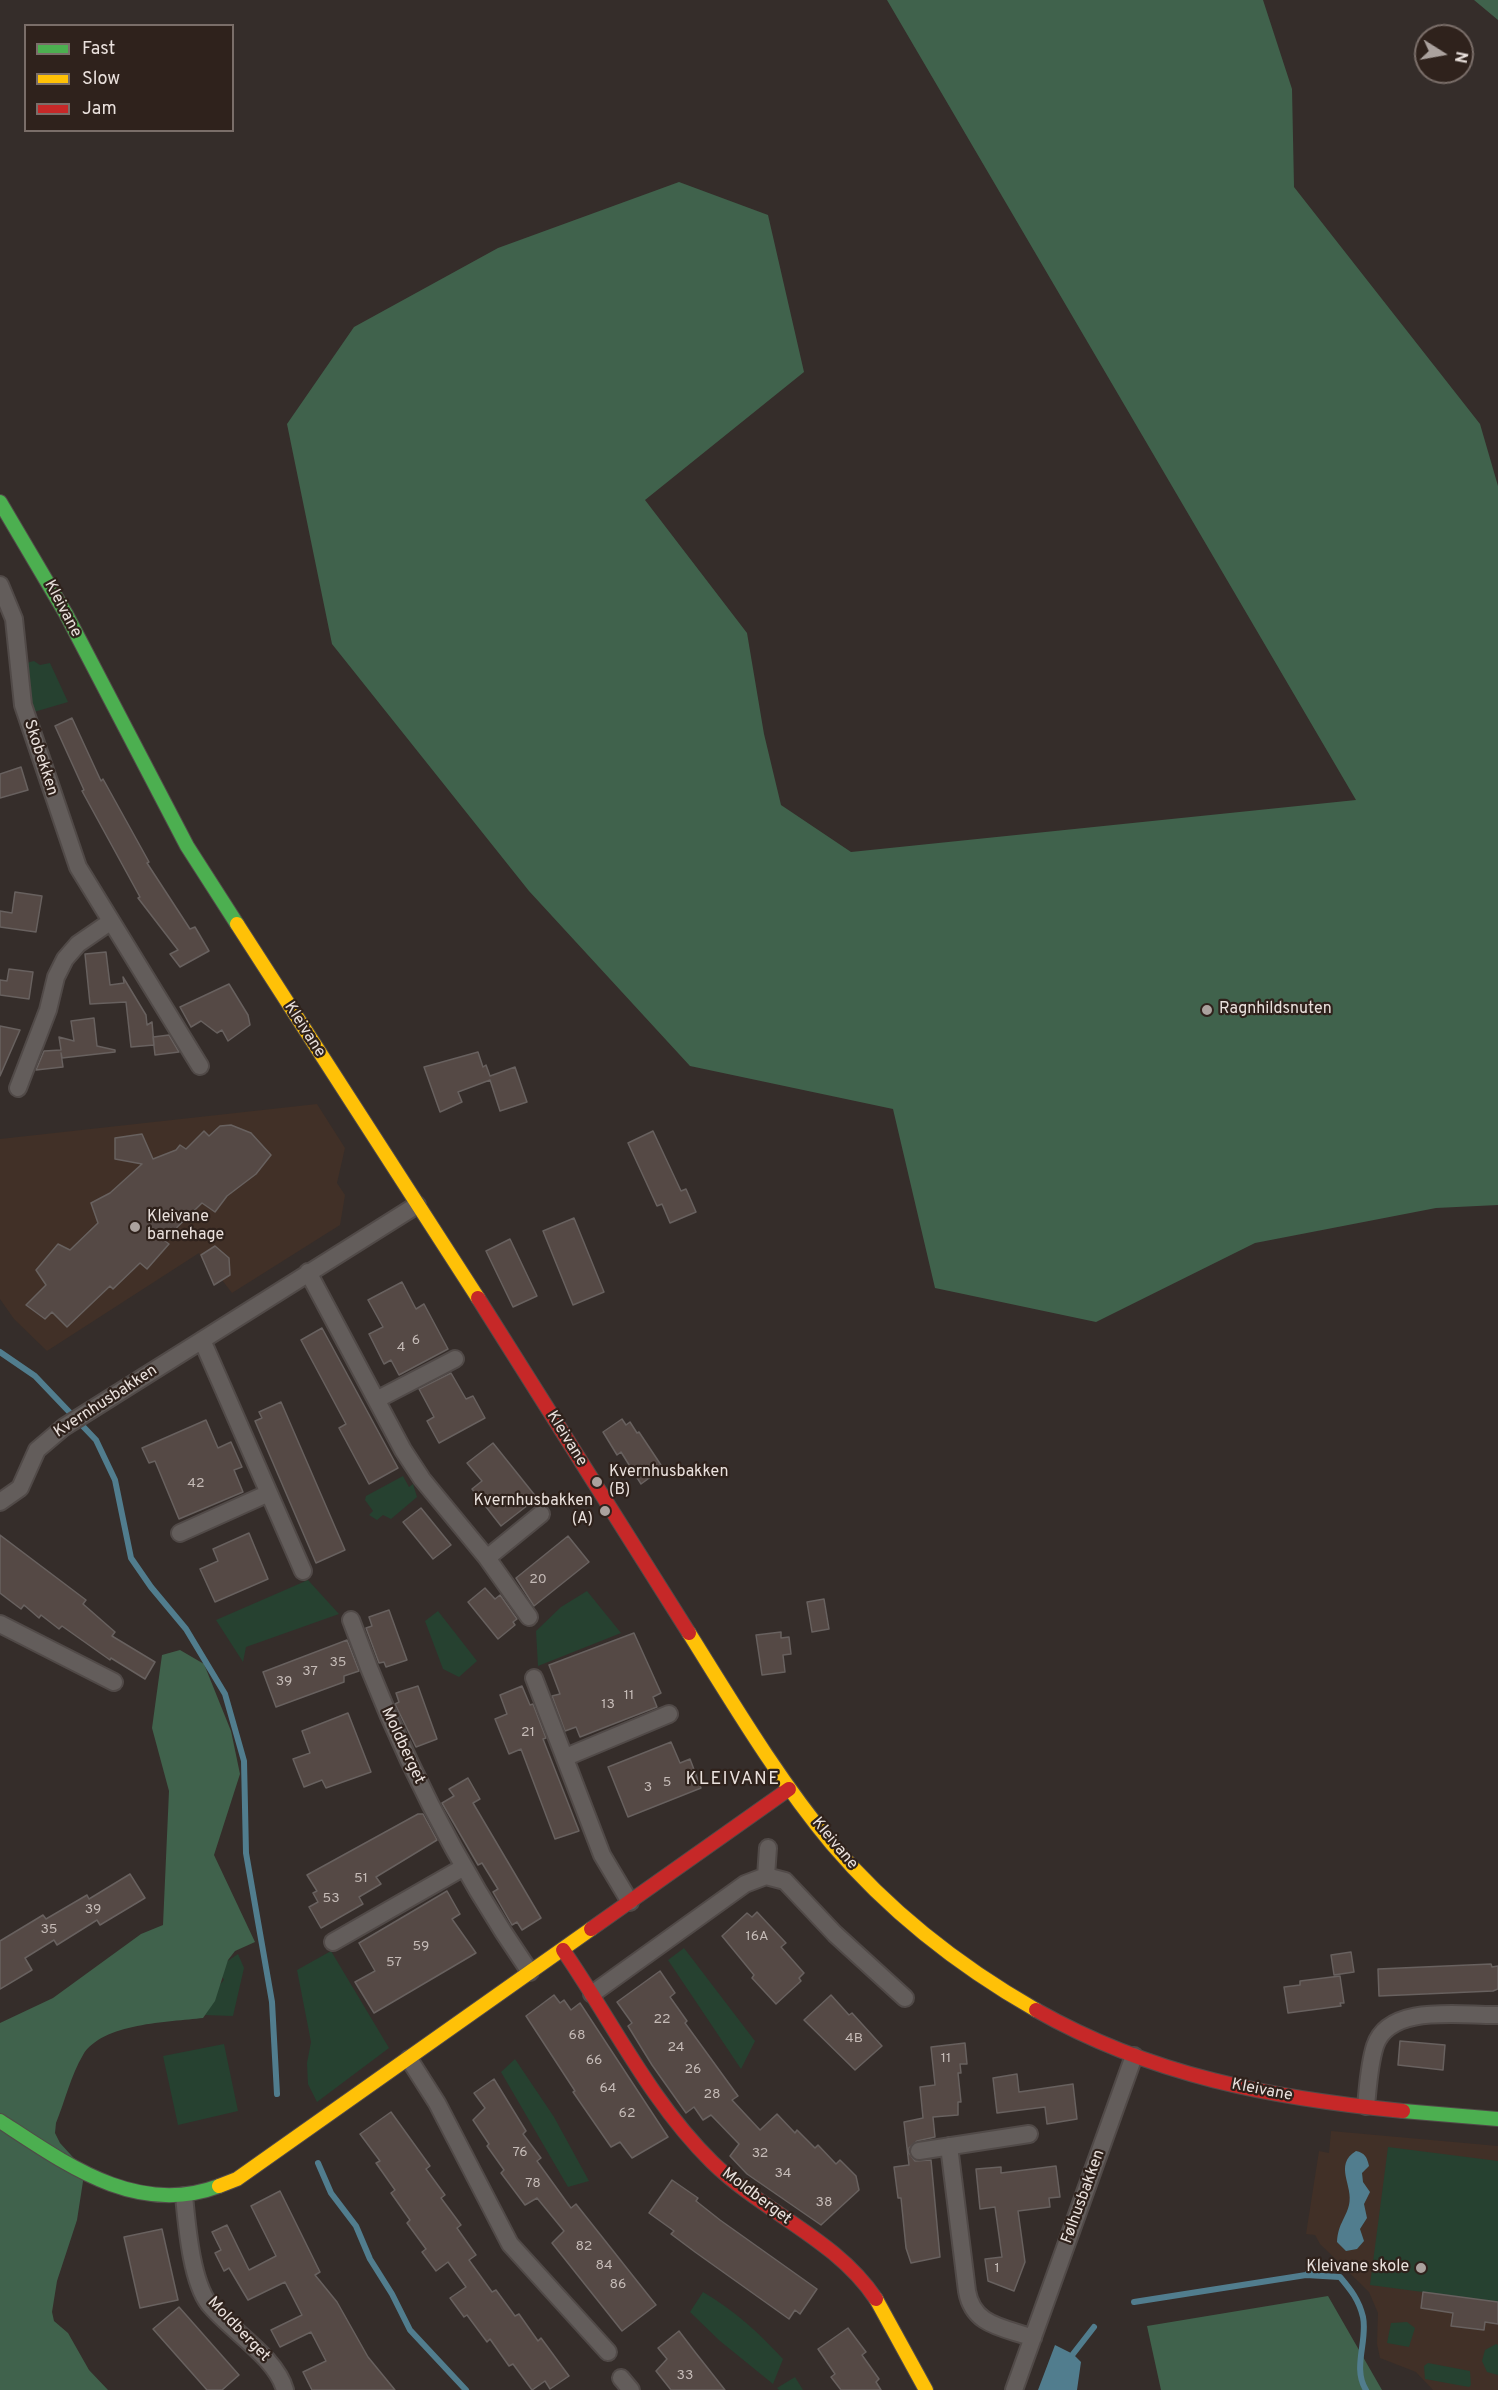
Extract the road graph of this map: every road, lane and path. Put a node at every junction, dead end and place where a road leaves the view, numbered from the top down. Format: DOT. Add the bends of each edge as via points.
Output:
graph roads {
  1 [pos="0,502"];
  2 [pos="0,585"];
  3 [pos="110,922"];
  4 [pos="200,1066"];
  5 [pos="18,1088"];
  6 [pos="417,1205"];
  7 [pos="308,1272"];
  8 [pos="202,1340"];
  9 [pos="455,1359"];
  10 [pos="378,1399"];
  11 [pos="269,1493"];
  12 [pos="0,1502"];
  13 [pos="541,1514"];
  14 [pos="180,1533"];
  15 [pos="487,1558"];
  16 [pos="303,1571"];
  17 [pos="529,1617"];
  18 [pos="351,1620"];
  19 [pos="0,1624"];
  20 [pos="534,1678"];
  21 [pos="114,1682"];
  22 [pos="669,1714"];
  23 [pos="566,1757"];
  24 [pos="789,1789"];
  25 [pos="768,1848"];
  26 [pos="464,1867"];
  27 [pos="766,1876"];
  28 [pos="630,1902"];
  29 [pos="333,1942"];
  30 [pos="563,1950"];
  31 [pos="530,1972"];
  32 [pos="592,1994"];
  33 [pos="905,1998"];
  34 [pos="1498,2015"];
  35 [pos="1134,2056"];
  36 [pos="409,2059"];
  37 [pos="1366,2106"];
  38 [pos="1498,2119"];
  39 [pos="0,2121"];
  40 [pos="1029,2134"];
  41 [pos="949,2146"];
  42 [pos="919,2151"];
  43 [pos="184,2196"];
  44 [pos="1033,2338"];
  45 [pos="608,2352"];
  46 [pos="285,2390"];
  47 [pos="926,2390"];
  48 [pos="1014,2390"];
  1 -- 6 [label="street, Kleivane" via="66,614 187,846"];
  2 -- 3 [label="street, Skobekken" via="14,619 23,705 78,867"];
  3 -- 4 [label="street, Skobekken"];
  3 -- 5 [label="street" via="78,944 65,959"];
  6 -- 7 [label="street, Kvernhusbakken"];
  6 -- 24 [label="street, Kleivane"];
  7 -- 8 [label="street, Kvernhusbakken"];
  7 -- 10 [label="street"];
  8 -- 11 [label="street"];
  8 -- 12 [label="street, Kvernhusbakken" via="46,1441 37,1450 20,1488"];
  9 -- 10 [label="street"];
  10 -- 15 [label="street" via="422,1479"];
  11 -- 14 [label="street"];
  11 -- 16 [label="street"];
  13 -- 15 [label="street"];
  15 -- 17 [label="street"];
  18 -- 26 [label="street, Moldberget" via="410,1767"];
  19 -- 21 [label="street"];
  20 -- 23 [label="street"];
  22 -- 23 [label="street"];
  23 -- 28 [label="street" via="602,1855"];
  24 -- 28 [label="street"];
  24 -- 35 [label="street, Kleivane" via="881,1896 954,1958 1026,2005"];
  25 -- 27 [label="street"];
  26 -- 29 [label="street"];
  26 -- 31 [label="street, Moldberget"];
  27 -- 32 [label="street" via="745,1884"];
  27 -- 33 [label="street" via="790,1885 835,1934"];
  28 -- 30 [label="street"];
  30 -- 31 [label="street"];
  30 -- 32 [label="street, Moldberget"];
  31 -- 36 [label="street"];
  32 -- 47 [label="street, Moldberget" via="646,2080 697,2147 725,2176 830,2249 877,2299"];
  34 -- 37 [label="street" via="1413,2016 1393,2022 1375,2046"];
  35 -- 37 [label="street, Kleivane" via="1261,2093"];
  35 -- 44 [label="street, Følhusbakken"];
  36 -- 43 [label="street" via="254,2169"];
  36 -- 45 [label="street" via="437,2103 510,2244"];
  37 -- 38 [label="street, Kleivane"];
  39 -- 43 [label="street" via="107,2185"];
  40 -- 41 [label="street"];
  41 -- 42 [label="street"];
  41 -- 44 [label="street" via="972,2310 981,2319"];
  43 -- 46 [label="street, Moldberget" via="196,2271 208,2302 275,2369"];
  44 -- 48 [label="street, Følhusbakken"];
}
